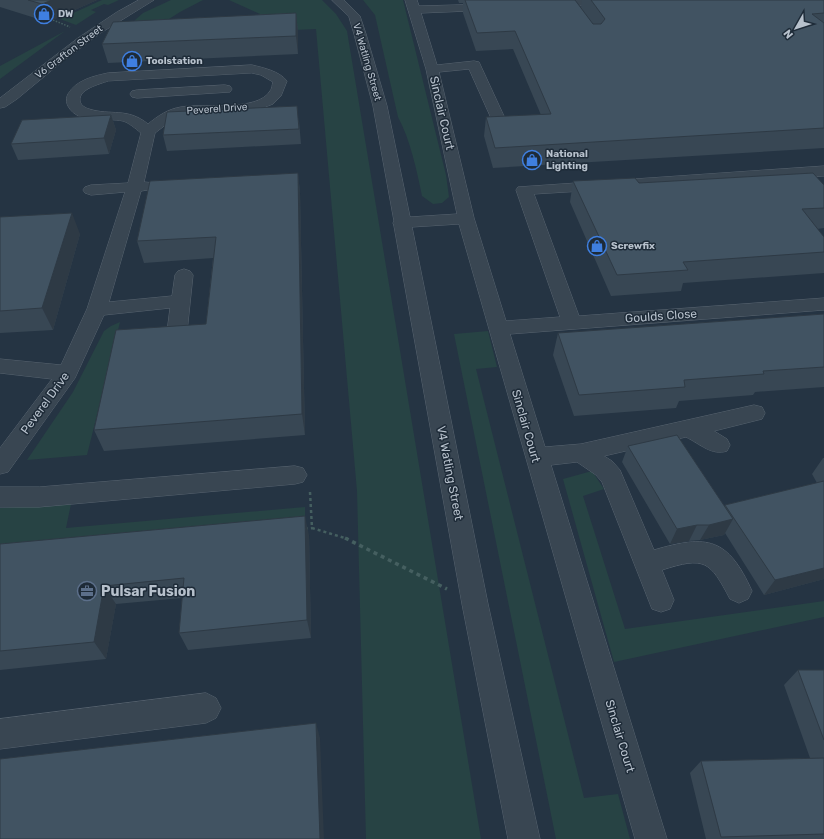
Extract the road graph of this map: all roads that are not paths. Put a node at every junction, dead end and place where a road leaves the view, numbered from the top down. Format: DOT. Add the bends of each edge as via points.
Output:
graph roads {
  1 [pos="148,0"];
  2 [pos="338,0"];
  3 [pos="641,0"];
  4 [pos="358,2"];
  5 [pos="570,3"];
  6 [pos="538,4"];
  7 [pos="412,5"];
  8 [pos="507,6"];
  9 [pos="578,14"];
  10 [pos="366,15"];
  11 [pos="379,59"];
  12 [pos="432,69"];
  13 [pos="186,72"];
  14 [pos="225,89"];
  15 [pos="184,91"];
  16 [pos="138,94"];
  17 [pos="14,96"];
  18 [pos="0,104"];
  19 [pos="380,106"];
  20 [pos="182,111"];
  21 [pos="118,115"];
  22 [pos="0,120"];
  23 [pos="502,126"];
  24 [pos="148,132"];
  25 [pos="824,171"];
  26 [pos="165,185"];
  27 [pos="135,186"];
  28 [pos="92,190"];
  29 [pos="466,218"];
  30 [pos="401,223"];
  31 [pos="184,275"];
  32 [pos="181,302"];
  33 [pos="824,304"];
  34 [pos="97,309"];
  35 [pos="572,323"];
  36 [pos="498,328"];
  37 [pos="177,332"];
  38 [pos="0,366"];
  39 [pos="68,373"];
  40 [pos="754,413"];
  41 [pos="690,429"];
  42 [pos="719,445"];
  43 [pos="581,453"];
  44 [pos="536,457"];
  45 [pos="0,465"];
  46 [pos="295,475"];
  47 [pos="0,497"];
  48 [pos="646,563"];
  49 [pos="740,591"];
  50 [pos="661,600"];
  51 [pos="206,708"];
  52 [pos="0,734"];
  53 [pos="524,839"];
  54 [pos="651,839"];
  1 -- 17 [label="street, V6 Grafton Street" via="87,36"];
  2 -- 19 [label="street, V4 Watling Street" via="354,16"];
  3 -- 5 [label="street"];
  4 -- 10 [label="street, V4 Watling Street"];
  5 -- 6 [label="street"];
  5 -- 9 [label="street"];
  7 -- 8 [label="street"];
  7 -- 12 [label="street, Sinclair Court"];
  11 -- 19 [label="street, V4 Watling Street"];
  12 -- 23 [label="street" via="474,65"];
  12 -- 29 [label="street, Sinclair Court"];
  13 -- 15 [label="street"];
  13 -- 20 [label="street, Peverel Drive" via="252,69 274,76 280,81 280,88 276,96 268,101 247,108"];
  13 -- 21 [label="street, Peverel Drive" via="108,77 83,86 75,93 75,106 82,112"];
  14 -- 15 [label="street"];
  15 -- 16 [label="street"];
  17 -- 18 [label="street, V6 Grafton Street"];
  17 -- 22 [label="street, V6 Grafton Street"];
  19 -- 30 [label="street, V4 Watling Street"];
  20 -- 21 [label="street, Peverel Drive"];
  20 -- 24 [label="street, Peverel Drive" via="164,118"];
  21 -- 24 [label="street, Peverel Drive" via="136,122"];
  24 -- 27 [label="street, Peverel Drive"];
  25 -- 35 [label="street" via="524,190"];
  26 -- 27 [label="street"];
  27 -- 28 [label="street"];
  27 -- 34 [label="street, Peverel Drive"];
  29 -- 30 [label="street"];
  29 -- 36 [label="street, Sinclair Court"];
  30 -- 53 [label="street, V4 Watling Street"];
  31 -- 32 [label="street"];
  32 -- 34 [label="street"];
  32 -- 37 [label="street"];
  33 -- 35 [label="street, Goulds Close"];
  34 -- 39 [label="street, Peverel Drive"];
  35 -- 36 [label="street, Goulds Close"];
  36 -- 44 [label="street, Sinclair Court"];
  38 -- 39 [label="street"];
  39 -- 45 [label="street, Peverel Drive"];
  40 -- 41 [label="street"];
  41 -- 42 [label="street"];
  41 -- 43 [label="street"];
  43 -- 44 [label="street"];
  43 -- 48 [label="street" via="604,468 612,477"];
  44 -- 54 [label="street, Sinclair Court"];
  46 -- 47 [label="street" via="39,497"];
  48 -- 49 [label="street" via="692,551 705,552 723,564"];
  48 -- 50 [label="street"];
  51 -- 52 [label="street"];
}
